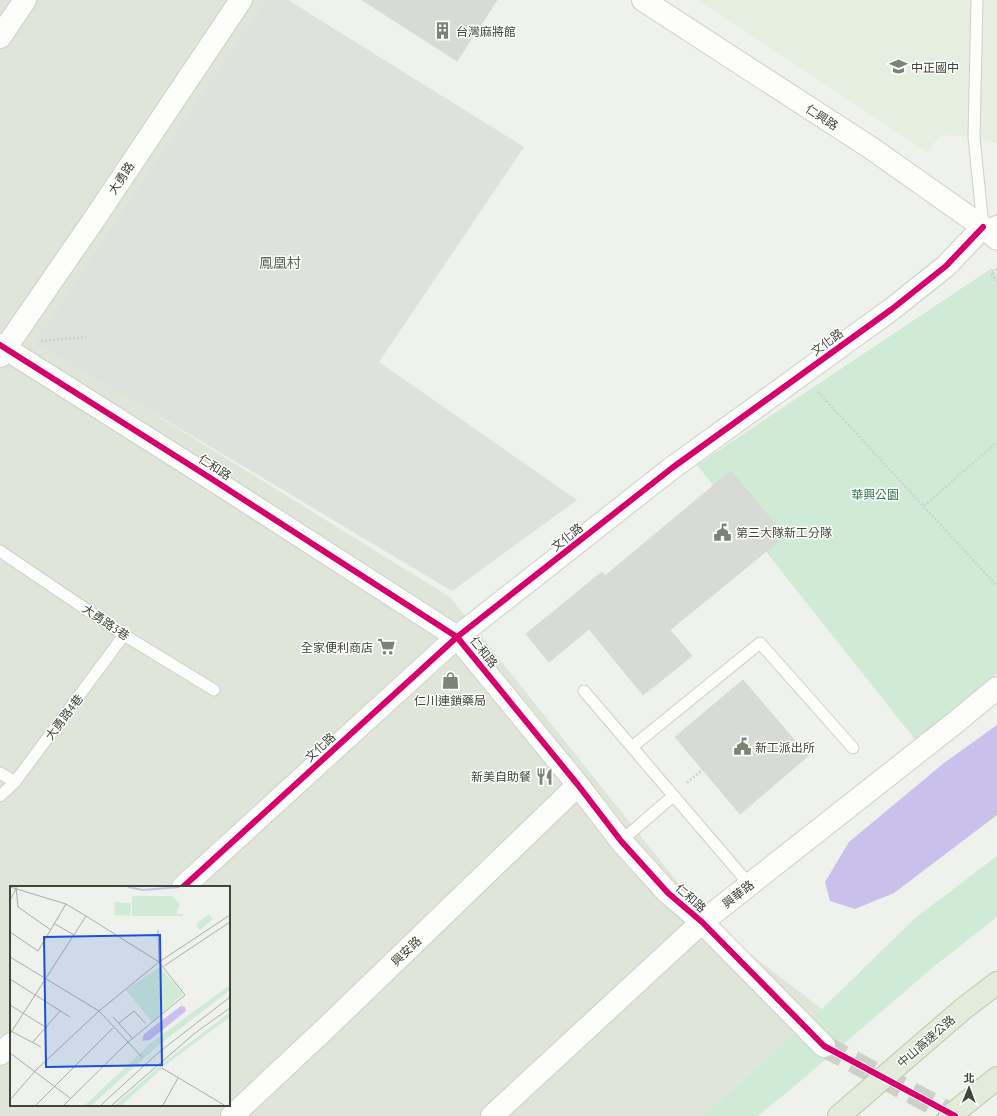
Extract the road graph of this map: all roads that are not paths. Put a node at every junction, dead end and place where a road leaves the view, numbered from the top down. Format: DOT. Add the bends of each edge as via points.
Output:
graph roads {
  1 [pos="25,0"];
  2 [pos="241,0"];
  3 [pos="643,0"];
  4 [pos="977,0"];
  5 [pos="0,37"];
  6 [pos="992,229"];
  7 [pos="2,349"];
  8 [pos="0,551"];
  9 [pos="124,635"];
  10 [pos="457,637"];
  11 [pos="997,688"];
  12 [pos="214,690"];
  13 [pos="584,691"];
  14 [pos="632,747"];
  15 [pos="853,748"];
  16 [pos="0,773"];
  17 [pos="15,782"];
  18 [pos="578,785"];
  19 [pos="0,796"];
  20 [pos="673,796"];
  21 [pos="621,841"];
  22 [pos="749,884"];
  23 [pos="184,886"];
  24 [pos="702,922"];
  25 [pos="997,982"];
  26 [pos="10,1045"];
  27 [pos="824,1046"];
  28 [pos="0,1054"];
  29 [pos="997,1078"];
  30 [pos="232,1116"];
  31 [pos="492,1116"];
  32 [pos="839,1116"];
  33 [pos="950,1116"];
  1 -- 5 [label="street"];
  2 -- 7 [label="street, 大勇路" via="93,221"];
  3 -- 6 [label="street, 仁興路"];
  4 -- 6 [label="lane" via="974,137"];
  6 -- 10 [label="street, 文化路" via="892,309 689,455"];
  7 -- 10 [label="street, 仁和路" via="204,474"];
  8 -- 9 [label="lane, 大勇路3巷"];
  9 -- 12 [label="lane, 大勇路3巷"];
  9 -- 17 [label="lane, 大勇路4巷"];
  10 -- 18 [label="street, 仁和路"];
  10 -- 23 [label="street, 文化路"];
  11 -- 22 [label="street, 興華路"];
  13 -- 14 [label="lane"];
  14 -- 15 [label="lane" via="760,643"];
  14 -- 20 [label="lane"];
  16 -- 17 [label="lane"];
  17 -- 19 [label="lane, 大勇路4巷"];
  18 -- 21 [label="street, 仁和路"];
  18 -- 30 [label="street, 興安路" via="326,1029"];
  20 -- 21 [label="lane"];
  20 -- 22 [label="lane"];
  21 -- 24 [label="street, 仁和路" via="668,893"];
  22 -- 24 [label="street, 興華路"];
  24 -- 27 [label="street, 仁和路"];
  24 -- 31 [label="street, 興華路"];
  25 -- 32 [label="highway, 中山高速公路"];
  26 -- 28 [label="street"];
  29 -- 33 [label="highway"];
}
